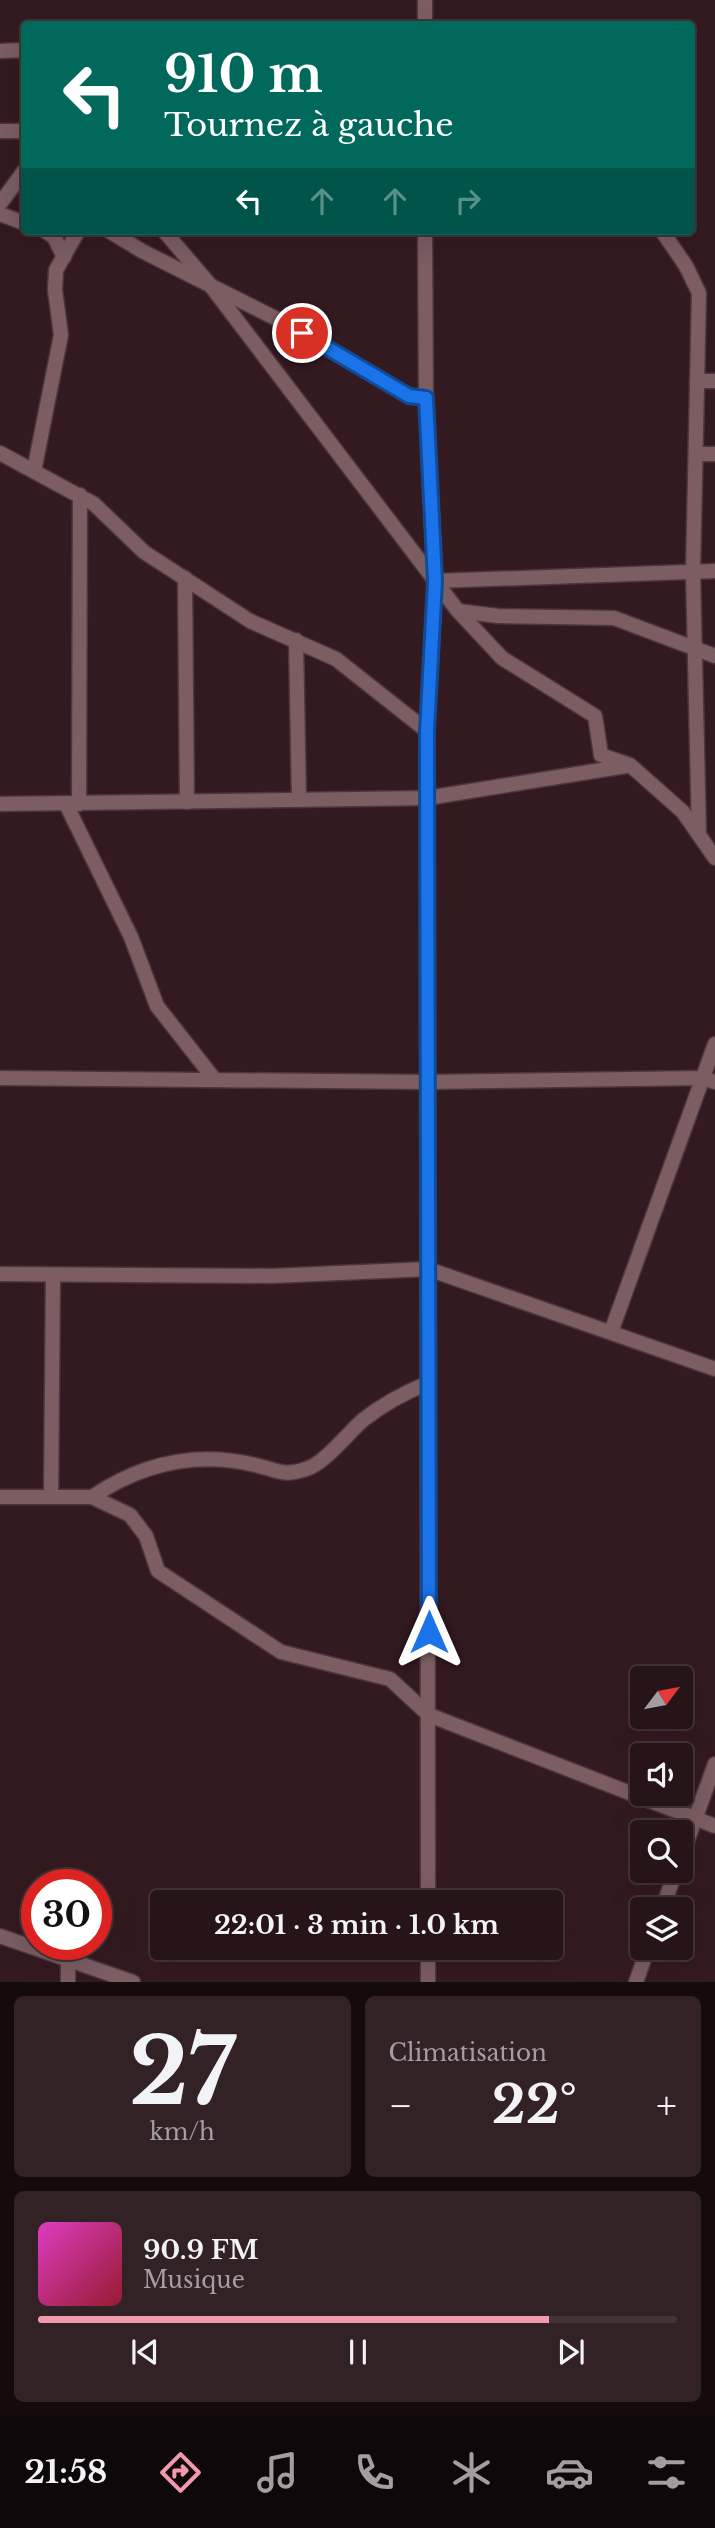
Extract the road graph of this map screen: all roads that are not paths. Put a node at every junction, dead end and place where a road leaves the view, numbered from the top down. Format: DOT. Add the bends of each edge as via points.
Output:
graph roads {
  1 [pos="425,0"];
  2 [pos="425,21"];
  3 [pos="21,50"];
  4 [pos="0,51"];
  5 [pos="0,131"];
  6 [pos="21,131"];
  7 [pos="21,175"];
  8 [pos="0,204"];
  9 [pos="0,214"];
  10 [pos="21,222"];
  11 [pos="51,235"];
  12 [pos="76,235"];
  13 [pos="116,235"];
  14 [pos="167,235"];
  15 [pos="425,235"];
  16 [pos="665,235"];
  17 [pos="64,257"];
  18 [pos="211,286"];
  19 [pos="698,381"];
  20 [pos="715,381"];
  21 [pos="426,398"];
  22 [pos="0,453"];
  23 [pos="696,454"];
  24 [pos="715,454"];
  25 [pos="34,471"];
  26 [pos="80,495"];
  27 [pos="715,571"];
  28 [pos="693,572"];
  29 [pos="186,579"];
  30 [pos="435,581"];
  31 [pos="458,611"];
  32 [pos="296,640"];
  33 [pos="695,648"];
  34 [pos="715,656"];
  35 [pos="427,731"];
  36 [pos="631,765"];
  37 [pos="427,798"];
  38 [pos="299,800"];
  39 [pos="187,802"];
  40 [pos="0,804"];
  41 [pos="72,804"];
  42 [pos="699,835"];
  43 [pos="715,858"];
  44 [pos="715,1044"];
  45 [pos="0,1078"];
  46 [pos="215,1080"];
  47 [pos="709,1080"];
  48 [pos="428,1082"];
  49 [pos="428,1269"];
  50 [pos="0,1274"];
  51 [pos="53,1275"];
  52 [pos="611,1332"];
  53 [pos="715,1369"];
  54 [pos="428,1383"];
  55 [pos="0,1497"];
  56 [pos="51,1497"];
  57 [pos="92,1497"];
  58 [pos="429,1715"];
  59 [pos="715,1764"];
  60 [pos="695,1819"];
  61 [pos="693,1825"];
  62 [pos="715,1826"];
  63 [pos="428,1890"];
  64 [pos="0,1936"];
  65 [pos="21,1943"];
  66 [pos="68,1960"];
  67 [pos="71,1960"];
  68 [pos="428,1960"];
  69 [pos="644,1960"];
  70 [pos="68,1982"];
  71 [pos="133,1982"];
  72 [pos="428,1982"];
  73 [pos="636,1982"];
  1 -- 2 [label="street"];
  3 -- 4 [label="street"];
  5 -- 6 [label="street"];
  7 -- 8 [label="street"];
  9 -- 10 [label="street"];
  11 -- 17 [label="street"];
  12 -- 17 [label="street"];
  13 -- 18 [label="street"];
  14 -- 18 [label="street"];
  15 -- 21 [label="street"];
  16 -- 19 [label="street" via="699,293"];
  17 -- 25 [label="street" via="55,279 61,335"];
  18 -- 21 [label="street" via="409,396"];
  18 -- 30 [label="street"];
  19 -- 20 [label="street"];
  19 -- 23 [label="street"];
  21 -- 30 [label="street"];
  22 -- 25 [label="street"];
  23 -- 24 [label="street"];
  23 -- 28 [label="street"];
  25 -- 26 [label="street"];
  26 -- 29 [label="street" via="144,552"];
  26 -- 41 [label="street"];
  27 -- 28 [label="street"];
  28 -- 30 [label="street"];
  28 -- 33 [label="street"];
  29 -- 32 [label="street" via="250,621"];
  29 -- 39 [label="street"];
  30 -- 31 [label="street"];
  30 -- 35 [label="street"];
  31 -- 33 [label="street" via="498,617 614,618"];
  31 -- 36 [label="street" via="502,658 595,716 601,755"];
  32 -- 35 [label="street" via="353,671"];
  32 -- 38 [label="street"];
  33 -- 34 [label="street"];
  33 -- 42 [label="street"];
  35 -- 37 [label="street"];
  36 -- 37 [label="street"];
  36 -- 42 [label="street" via="683,812"];
  37 -- 38 [label="street"];
  37 -- 48 [label="street"];
  38 -- 39 [label="street"];
  39 -- 41 [label="street"];
  40 -- 41 [label="street"];
  41 -- 46 [label="street" via="157,1006"];
  42 -- 43 [label="street"];
  44 -- 47 [label="street"];
  45 -- 46 [label="street"];
  46 -- 48 [label="street"];
  47 -- 48 [label="street"];
  47 -- 52 [label="street"];
  48 -- 49 [label="street"];
  49 -- 51 [label="street" via="272,1276"];
  49 -- 52 [label="street"];
  49 -- 54 [label="street"];
  50 -- 51 [label="street"];
  51 -- 56 [label="street"];
  52 -- 53 [label="street"];
  54 -- 57 [label="street" via="365,1419 311,1468 285,1475 255,1465 187,1458 122,1477"];
  54 -- 58 [label="street"];
  55 -- 56 [label="street"];
  56 -- 57 [label="street"];
  57 -- 58 [label="street" via="130,1515 146,1536 158,1570 281,1652 390,1679"];
  58 -- 60 [label="street"];
  58 -- 63 [label="street"];
  59 -- 60 [label="street"];
  60 -- 61 [label="street"];
  60 -- 62 [label="street"];
  64 -- 65 [label="street"];
  66 -- 70 [label="street"];
  67 -- 71 [label="street"];
  68 -- 72 [label="street"];
  69 -- 73 [label="street"];
}
